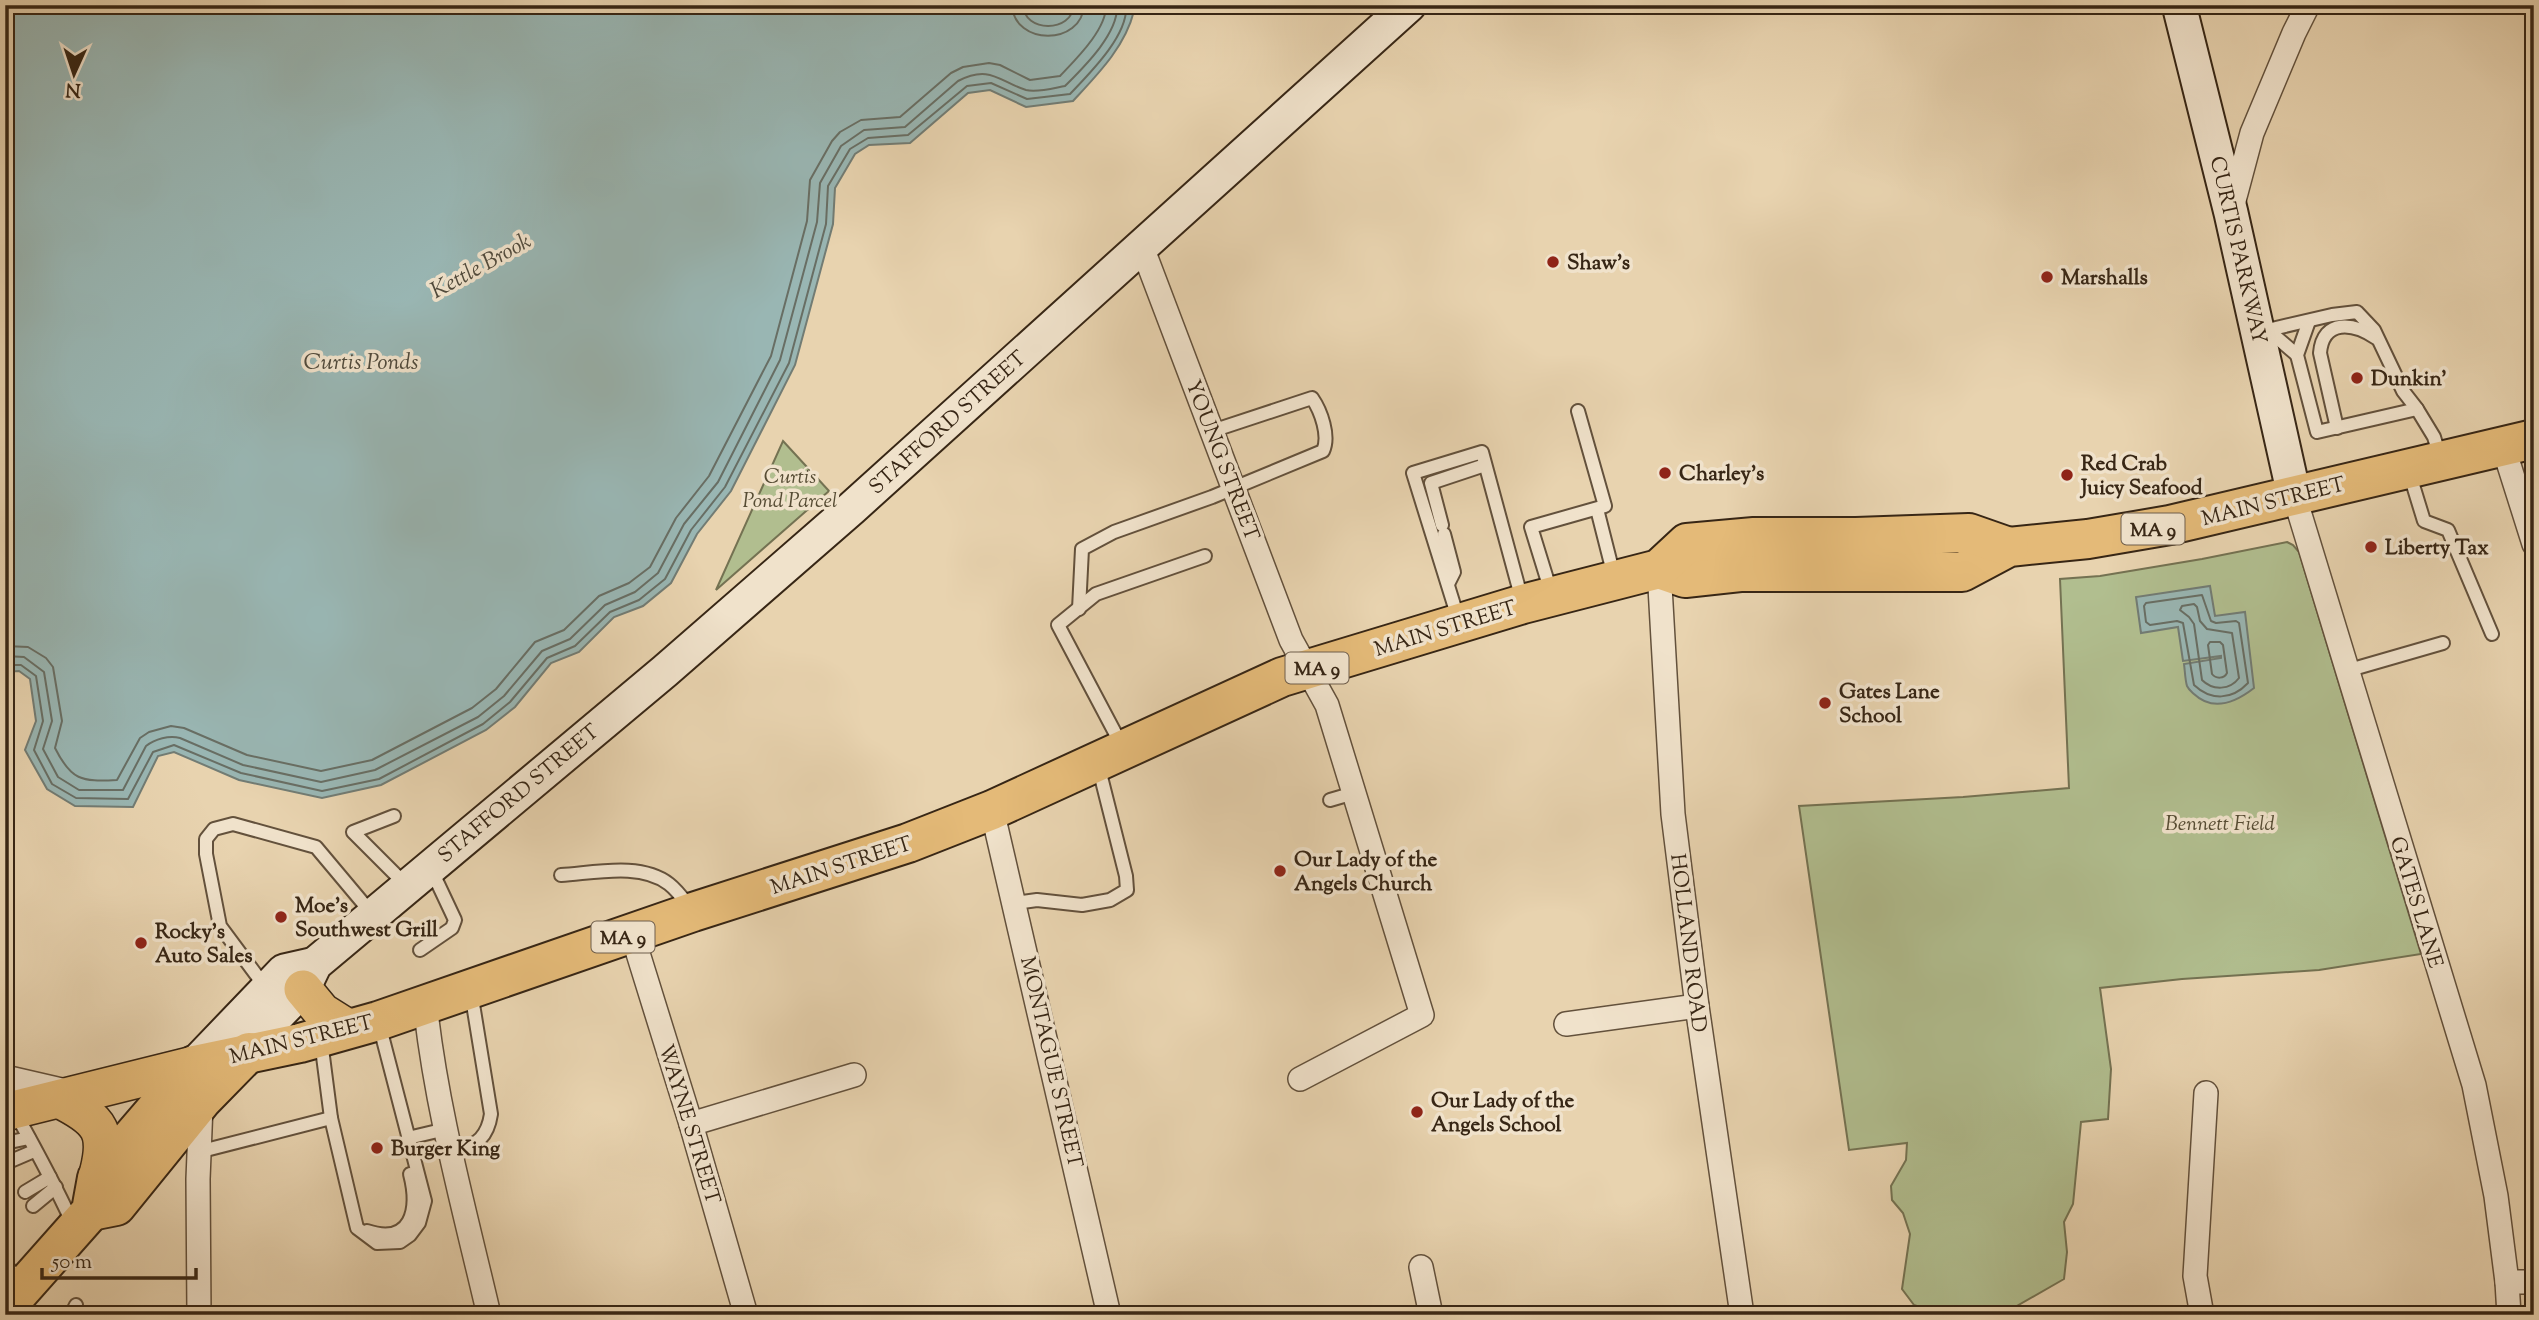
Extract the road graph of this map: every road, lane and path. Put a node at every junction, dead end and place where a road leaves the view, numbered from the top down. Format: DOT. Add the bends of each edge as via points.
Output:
graph roads {
  1 [pos="1409,5"];
  2 [pos="2179,5"];
  3 [pos="2308,5"];
  4 [pos="2231,213"];
  5 [pos="1142,247"];
  6 [pos="2309,321"];
  7 [pos="2263,331"];
  8 [pos="2379,340"];
  9 [pos="2297,355"];
  10 [pos="2417,409"];
  11 [pos="1578,411"];
  12 [pos="2337,428"];
  13 [pos="1212,431"];
  14 [pos="2518,442"];
  15 [pos="2424,464"];
  16 [pos="1485,465"];
  17 [pos="1234,489"];
  18 [pos="2294,495"];
  19 [pos="1597,509"];
  20 [pos="2534,544"];
  21 [pos="1205,556"];
  22 [pos="1659,569"];
  23 [pos="1615,579"];
  24 [pos="1448,584"];
  25 [pos="1538,600"];
  26 [pos="1079,609"];
  27 [pos="1460,622"];
  28 [pos="2492,634"];
  29 [pos="2442,643"];
  30 [pos="1307,671"];
  31 [pos="2346,671"];
  32 [pos="1110,755"];
  33 [pos="1354,793"];
  34 [pos="1330,800"];
  35 [pos="992,810"];
  36 [pos="394,816"];
  37 [pos="561,876"];
  38 [pos="419,877"];
  39 [pos="1015,903"];
  40 [pos="694,912"];
  41 [pos="373,915"];
  42 [pos="632,934"];
  43 [pos="420,950"];
  44 [pos="309,976"];
  45 [pos="266,988"];
  46 [pos="470,988"];
  47 [pos="425,1003"];
  48 [pos="1697,1006"];
  49 [pos="1566,1024"];
  50 [pos="349,1029"];
  51 [pos="250,1052"];
  52 [pos="853,1075"];
  53 [pos="1300,1079"];
  54 [pos="198,1082"];
  55 [pos="2206,1093"];
  56 [pos="69,1097"];
  57 [pos="12,1116"];
  58 [pos="331,1118"];
  59 [pos="691,1124"];
  60 [pos="446,1129"];
  61 [pos="408,1138"];
  62 [pos="34,1151"];
  63 [pos="198,1152"];
  64 [pos="452,1155"];
  65 [pos="6,1163"];
  66 [pos="53,1182"];
  67 [pos="25,1192"];
  68 [pos="33,1206"];
  69 [pos="88,1206"];
  70 [pos="1421,1267"];
  71 [pos="2507,1282"];
  72 [pos="2534,1282"];
  73 [pos="12,1286"];
  74 [pos="198,1315"];
  75 [pos="489,1315"];
  76 [pos="746,1315"];
  77 [pos="1109,1315"];
  78 [pos="1431,1315"];
  79 [pos="1742,1315"];
  80 [pos="2202,1315"];
  81 [pos="2509,1315"];
  1 -- 5 [label="main road, STAFFORD STREET"];
  2 -- 4 [label="main road, CURTIS PARKWAY"];
  3 -- 4 [label="street" via="2252,132"];
  4 -- 7 [label="main road, CURTIS PARKWAY"];
  5 -- 13 [label="street, YOUNG STREET"];
  5 -- 38 [label="main road, STAFFORD STREET" via="696,644"];
  6 -- 7 [label="lane"];
  6 -- 8 [label="lane" via="2357,312"];
  6 -- 9 [label="lane"];
  7 -- 9 [label="lane"];
  7 -- 18 [label="main road, CURTIS PARKWAY"];
  8 -- 10 [label="lane" via="2403,391"];
  8 -- 12 [label="lane" via="2353,326 2338,327 2321,341"];
  9 -- 12 [label="lane" via="2317,432"];
  10 -- 12 [label="lane"];
  10 -- 15 [label="lane" via="2434,437"];
  11 -- 19 [label="lane" via="1605,506"];
  13 -- 17 [label="street, YOUNG STREET"];
  13 -- 17 [label="lane" via="1312,398 1317,405 1327,442 1323,451"];
  14 -- 15 [label="highway, MAIN STREET / MA 9"];
  14 -- 20 [label="street"];
  15 -- 18 [label="highway, MAIN STREET / MA 9"];
  15 -- 28 [label="lane" via="2424,521 2448,530"];
  16 -- 24 [label="lane" via="1431,483 1454,572"];
  16 -- 24 [label="lane" via="1482,452 1413,473"];
  16 -- 25 [label="lane"];
  17 -- 26 [label="lane" via="1114,532 1082,549"];
  17 -- 30 [label="street, YOUNG STREET"];
  18 -- 22 [label="highway, MAIN STREET / MA 9" via="2138,532 2009,547 1969,533 1735,537 1687,543"];
  18 -- 31 [label="street, GATES LANE"];
  19 -- 23 [label="lane"];
  19 -- 25 [label="lane" via="1531,527"];
  21 -- 26 [label="lane" via="1096,594"];
  22 -- 23 [label="highway, MAIN STREET / MA 9"];
  22 -- 48 [label="street, HOLLAND ROAD" via="1673,814"];
  23 -- 25 [label="highway, MAIN STREET / MA 9"];
  24 -- 27 [label="lane"];
  25 -- 27 [label="highway, MAIN STREET / MA 9"];
  26 -- 32 [label="lane" via="1058,625"];
  27 -- 30 [label="highway, MAIN STREET / MA 9"];
  29 -- 31 [label="lane"];
  30 -- 32 [label="highway, MAIN STREET / MA 9" via="1282,677"];
  30 -- 33 [label="street, YOUNG STREET" via="1327,705"];
  31 -- 71 [label="street, GATES LANE" via="2474,1085"];
  32 -- 35 [label="highway, MAIN STREET / MA 9"];
  32 -- 39 [label="lane" via="1127,890 1110,901 1082,905 1037,900"];
  33 -- 34 [label="lane"];
  33 -- 53 [label="street, YOUNG STREET" via="1422,1015"];
  35 -- 39 [label="street, MONTAGUE STREET"];
  35 -- 40 [label="highway, MAIN STREET / MA 9" via="845,865"];
  36 -- 38 [label="lane" via="353,832"];
  37 -- 40 [label="lane" via="627,871 651,875 667,882"];
  38 -- 41 [label="main road, STAFFORD STREET"];
  38 -- 43 [label="lane" via="455,920 452,928"];
  39 -- 77 [label="street, MONTAGUE STREET"];
  40 -- 42 [label="highway, MAIN STREET / MA 9"];
  41 -- 44 [label="main road, STAFFORD STREET"];
  41 -- 45 [label="lane" via="316,847 233,824 214,829 206,839 206,854 220,926"];
  42 -- 46 [label="highway, MAIN STREET / MA 9"];
  42 -- 59 [label="street, WAYNE STREET"];
  44 -- 45 [label="main road, STAFFORD STREET" via="284,971"];
  44 -- 50 [label="main road" via="322,1012"];
  44 -- 51 [label="main road, STAFFORD STREET"];
  45 -- 54 [label="main road, STAFFORD STREET"];
  46 -- 47 [label="highway, MAIN STREET / MA 9"];
  46 -- 64 [label="lane" via="491,1114 488,1129 478,1142"];
  47 -- 50 [label="highway, MAIN STREET / MA 9"];
  47 -- 60 [label="street"];
  48 -- 49 [label="street"];
  48 -- 79 [label="street, HOLLAND ROAD"];
  50 -- 51 [label="highway, MAIN STREET / MA 9"];
  50 -- 58 [label="lane"];
  50 -- 61 [label="lane"];
  51 -- 54 [label="highway"];
  52 -- 59 [label="street"];
  54 -- 56 [label="main road"];
  54 -- 63 [label="street"];
  54 -- 69 [label="highway" via="116,1206"];
  55 -- 80 [label="street" via="2195,1276"];
  56 -- 57 [label="main road"];
  56 -- 69 [label="main road" via="98,1127 103,1143"];
  57 -- 62 [label="lane"];
  58 -- 61 [label="lane" via="358,1228 377,1243 400,1242 419,1223 425,1202"];
  58 -- 63 [label="lane"];
  59 -- 76 [label="street, WAYNE STREET"];
  60 -- 61 [label="lane"];
  60 -- 64 [label="street"];
  62 -- 65 [label="lane"];
  62 -- 66 [label="lane"];
  63 -- 74 [label="street"];
  64 -- 75 [label="street"];
  66 -- 67 [label="lane"];
  66 -- 68 [label="lane"];
  66 -- 69 [label="lane"];
  69 -- 73 [label="highway"];
  70 -- 78 [label="street"];
  71 -- 72 [label="street"];
  71 -- 81 [label="street, GATES LANE"];
}
